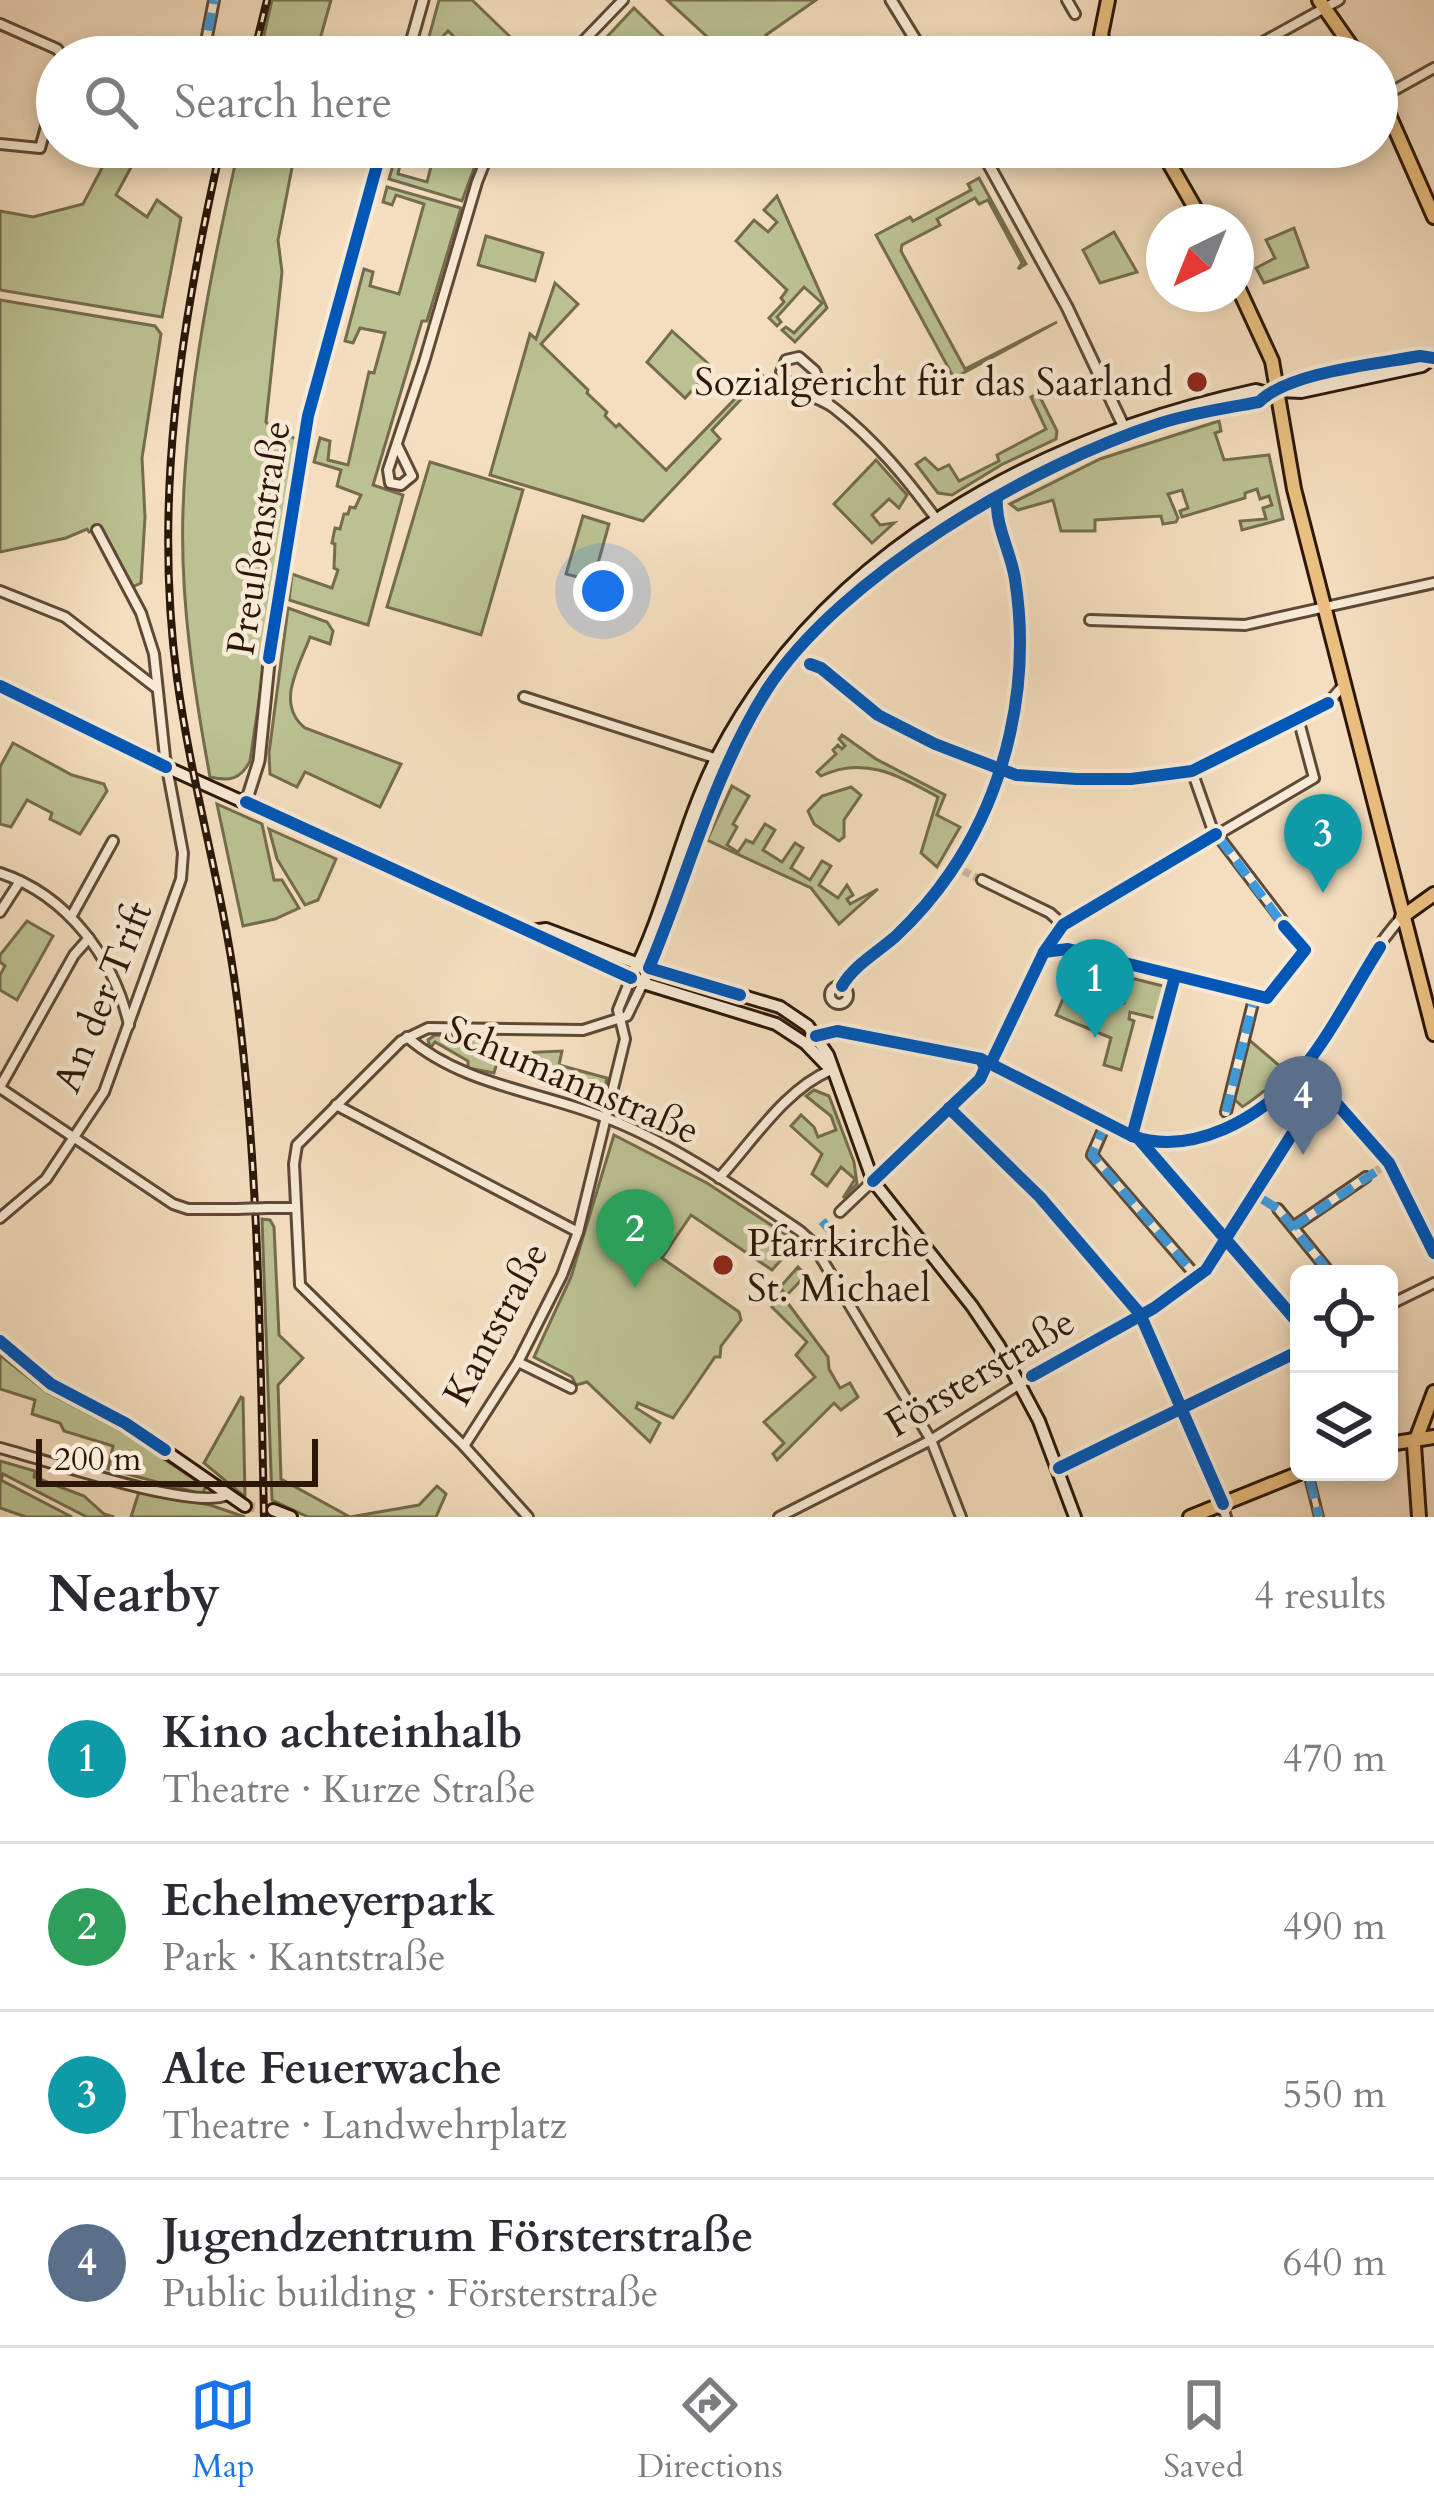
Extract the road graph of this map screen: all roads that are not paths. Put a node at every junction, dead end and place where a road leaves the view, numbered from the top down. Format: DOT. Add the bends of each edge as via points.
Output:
graph roads {
  1 [pos="214,0"];
  2 [pos="423,0"];
  3 [pos="622,0"];
  4 [pos="891,0"];
  5 [pos="1067,0"];
  6 [pos="1108,0"];
  7 [pos="1339,0"];
  8 [pos="1322,3"];
  9 [pos="1075,14"];
  10 [pos="0,24"];
  11 [pos="207,36"];
  12 [pos="413,36"];
  13 [pos="588,36"];
  14 [pos="913,36"];
  15 [pos="1101,36"];
  16 [pos="1269,36"];
  17 [pos="1345,36"];
  18 [pos="36,40"];
  19 [pos="1434,68"];
  20 [pos="1398,84"];
  21 [pos="1398,136"];
  22 [pos="0,144"];
  23 [pos="36,148"];
  24 [pos="376,168"];
  25 [pos="483,168"];
  26 [pos="991,168"];
  27 [pos="1172,168"];
  28 [pos="1193,204"];
  29 [pos="1434,217"];
  30 [pos="1250,312"];
  31 [pos="1434,358"];
  32 [pos="1273,392"];
  33 [pos="829,404"];
  34 [pos="1125,430"];
  35 [pos="397,446"];
  36 [pos="997,498"];
  37 [pos="940,524"];
  38 [pos="97,530"];
  39 [pos="1434,583"];
  40 [pos="0,591"];
  41 [pos="1319,609"];
  42 [pos="1090,620"];
  43 [pos="810,664"];
  44 [pos="1342,673"];
  45 [pos="0,686"];
  46 [pos="156,688"];
  47 [pos="524,697"];
  48 [pos="1328,703"];
  49 [pos="1298,718"];
  50 [pos="1353,718"];
  51 [pos="722,760"];
  52 [pos="166,766"];
  53 [pos="1002,770"];
  54 [pos="1192,771"];
  55 [pos="246,802"];
  56 [pos="1216,834"];
  57 [pos="113,842"];
  58 [pos="0,873"];
  59 [pos="982,880"];
  60 [pos="20,881"];
  61 [pos="1434,893"];
  62 [pos="0,911"];
  63 [pos="71,917"];
  64 [pos="1402,917"];
  65 [pos="1063,925"];
  66 [pos="528,931"];
  67 [pos="89,938"];
  68 [pos="1068,949"];
  69 [pos="1045,952"];
  70 [pos="644,966"];
  71 [pos="1175,976"];
  72 [pos="637,981"];
  73 [pos="842,986"];
  74 [pos="1256,995"];
  75 [pos="621,1020"];
  76 [pos="129,1028"];
  77 [pos="1434,1034"];
  78 [pos="407,1036"];
  79 [pos="815,1036"];
  80 [pos="986,1061"];
  81 [pos="1304,1067"];
  82 [pos="831,1070"];
  83 [pos="1322,1087"];
  84 [pos="0,1088"];
  85 [pos="336,1105"];
  86 [pos="950,1108"];
  87 [pos="1226,1112"];
  88 [pos="607,1118"];
  89 [pos="1106,1124"];
  90 [pos="1135,1137"];
  91 [pos="75,1139"];
  92 [pos="1366,1177"];
  93 [pos="719,1178"];
  94 [pos="873,1181"];
  95 [pos="295,1208"];
  96 [pos="1278,1209"];
  97 [pos="840,1212"];
  98 [pos="0,1218"];
  99 [pos="1293,1227"];
  100 [pos="578,1232"];
  101 [pos="1226,1240"];
  102 [pos="1434,1253"];
  103 [pos="1325,1265"];
  104 [pos="1197,1276"];
  105 [pos="1434,1282"];
  106 [pos="1398,1300"];
  107 [pos="1140,1313"];
  108 [pos="1290,1314"];
  109 [pos="0,1341"];
  110 [pos="1290,1356"];
  111 [pos="518,1362"];
  112 [pos="1020,1384"];
  113 [pos="571,1388"];
  114 [pos="1434,1392"];
  115 [pos="1184,1409"];
  116 [pos="1434,1436"];
  117 [pos="1416,1439"];
  118 [pos="931,1440"];
  119 [pos="1398,1442"];
  120 [pos="464,1446"];
  121 [pos="0,1448"];
  122 [pos="1059,1468"];
  123 [pos="1296,1481"];
  124 [pos="1307,1481"];
  125 [pos="227,1495"];
  126 [pos="245,1506"];
  127 [pos="273,1510"];
  128 [pos="1225,1510"];
  129 [pos="291,1517"];
  130 [pos="527,1517"];
  131 [pos="779,1517"];
  132 [pos="961,1517"];
  133 [pos="1075,1517"];
  134 [pos="1190,1517"];
  135 [pos="1319,1517"];
  136 [pos="1419,1517"];
  1 -- 11 [label="street"];
  2 -- 12 [label="street"];
  3 -- 13 [label="street"];
  4 -- 14 [label="street"];
  5 -- 9 [label="street"];
  6 -- 15 [label="main road"];
  7 -- 8 [label="street"];
  8 -- 16 [label="street"];
  8 -- 17 [label="main road"];
  10 -- 18 [label="street"];
  19 -- 20 [label="street"];
  21 -- 29 [label="main road"];
  22 -- 23 [label="street"];
  24 -- 55 [label="street, Preußenstraße" via="308,416 260,761"];
  25 -- 35 [label="street"];
  26 -- 34 [label="street"];
  27 -- 28 [label="main road"];
  30 -- 32 [label="main road" via="1269,352"];
  31 -- 32 [label="main road"];
  32 -- 34 [label="main road" via="1246,392"];
  32 -- 41 [label="main road" via="1321,588"];
  33 -- 33 [label="street" via="806,360 786,360 784,381"];
  33 -- 37 [label="street" via="894,464"];
  34 -- 36 [label="main road"];
  34 -- 37 [label="main road" via="1028,465"];
  35 -- 35 [label="street" via="387,477 401,485 412,476"];
  36 -- 37 [label="main road"];
  36 -- 53 [label="street" via="1016,584 1018,651"];
  37 -- 51 [label="main road" via="796,651"];
  37 -- 51 [label="main road" via="845,591 791,644 757,688"];
  38 -- 46 [label="street, An der Trift" via="141,613"];
  39 -- 41 [label="street"];
  40 -- 46 [label="street" via="65,617"];
  41 -- 42 [label="street" via="1238,625"];
  41 -- 44 [label="main road"];
  43 -- 53 [label="street" via="878,715"];
  44 -- 48 [label="street" via="1341,690"];
  44 -- 50 [label="main road"];
  45 -- 52 [label="main road"];
  46 -- 52 [label="street, An der Trift"];
  47 -- 51 [label="street"];
  48 -- 49 [label="street"];
  48 -- 50 [label="street" via="1343,705"];
  49 -- 54 [label="street"];
  49 -- 56 [label="street" via="1315,778"];
  50 -- 64 [label="main road"];
  51 -- 70 [label="main road"];
  51 -- 70 [label="main road"];
  52 -- 55 [label="main road"];
  52 -- 76 [label="street, An der Trift" via="181,879"];
  53 -- 54 [label="street" via="1106,779"];
  53 -- 73 [label="street" via="959,868"];
  54 -- 56 [label="street"];
  55 -- 66 [label="main road"];
  56 -- 65 [label="street"];
  56 -- 74 [label="street" via="1305,950 1269,997"];
  57 -- 63 [label="street"];
  58 -- 60 [label="street"];
  59 -- 65 [label="street"];
  60 -- 62 [label="street"];
  60 -- 63 [label="street"];
  61 -- 64 [label="main road"];
  63 -- 67 [label="street"];
  64 -- 77 [label="main road"];
  64 -- 81 [label="street"];
  65 -- 68 [label="street"];
  65 -- 69 [label="street"];
  66 -- 70 [label="main road" via="546,929"];
  66 -- 72 [label="main road"];
  67 -- 76 [label="street" via="113,976"];
  67 -- 84 [label="street"];
  68 -- 69 [label="street"];
  68 -- 71 [label="street"];
  69 -- 80 [label="street"];
  70 -- 72 [label="main road"];
  70 -- 79 [label="main road" via="780,1007"];
  71 -- 74 [label="street"];
  71 -- 90 [label="street"];
  72 -- 75 [label="street, Kantstraße" via="618,1010"];
  72 -- 82 [label="main road" via="776,1024"];
  74 -- 87 [label="street"];
  75 -- 78 [label="street" via="583,1030 428,1028"];
  75 -- 88 [label="street, Kantstraße" via="626,1039"];
  76 -- 91 [label="street, An der Trift"];
  78 -- 85 [label="street"];
  78 -- 88 [label="street, Schumannstraße" via="464,1073"];
  79 -- 80 [label="street" via="848,1032"];
  79 -- 82 [label="main road"];
  80 -- 86 [label="street"];
  80 -- 89 [label="street"];
  81 -- 83 [label="street"];
  81 -- 90 [label="street" via="1220,1130 1177,1142"];
  82 -- 93 [label="street" via="794,1095"];
  82 -- 94 [label="main road"];
  83 -- 101 [label="street, Försterstraße"];
  83 -- 102 [label="street" via="1385,1166"];
  84 -- 91 [label="street"];
  85 -- 95 [label="street" via="297,1145"];
  85 -- 100 [label="street"];
  86 -- 94 [label="street"];
  86 -- 107 [label="street"];
  88 -- 93 [label="street, Schumannstraße"];
  88 -- 100 [label="street, Kantstraße"];
  89 -- 90 [label="street"];
  89 -- 104 [label="street" via="1092,1155"];
  90 -- 101 [label="street"];
  91 -- 95 [label="street, bridge" via="188,1209"];
  91 -- 98 [label="street, An der Trift" via="46,1179"];
  92 -- 99 [label="street"];
  93 -- 118 [label="street, Schumannstraße" via="811,1241"];
  94 -- 97 [label="street"];
  94 -- 112 [label="main road" via="972,1306"];
  95 -- 120 [label="street" via="300,1286"];
  96 -- 99 [label="street"];
  99 -- 103 [label="street"];
  100 -- 111 [label="street, Kantstraße"];
  101 -- 104 [label="street, Försterstraße"];
  101 -- 108 [label="street"];
  104 -- 107 [label="street, Försterstraße"];
  105 -- 106 [label="street"];
  107 -- 112 [label="street, Försterstraße"];
  107 -- 115 [label="street"];
  109 -- 125 [label="main road" via="51,1384 125,1423"];
  110 -- 115 [label="street"];
  111 -- 113 [label="street"];
  111 -- 120 [label="street, Kantstraße"];
  112 -- 118 [label="street, Försterstraße"];
  112 -- 122 [label="main road"];
  114 -- 117 [label="main road"];
  115 -- 122 [label="street"];
  115 -- 128 [label="street"];
  116 -- 117 [label="main road"];
  117 -- 119 [label="main road"];
  117 -- 136 [label="main road"];
  118 -- 131 [label="street, Försterstraße"];
  118 -- 132 [label="street, Schumannstraße"];
  120 -- 130 [label="street"];
  121 -- 125 [label="street" via="169,1493"];
  122 -- 133 [label="main road"];
  123 -- 128 [label="main road"];
  124 -- 135 [label="street"];
  125 -- 126 [label="main road"];
  127 -- 129 [label="main road"];
  128 -- 134 [label="main road"];
}
